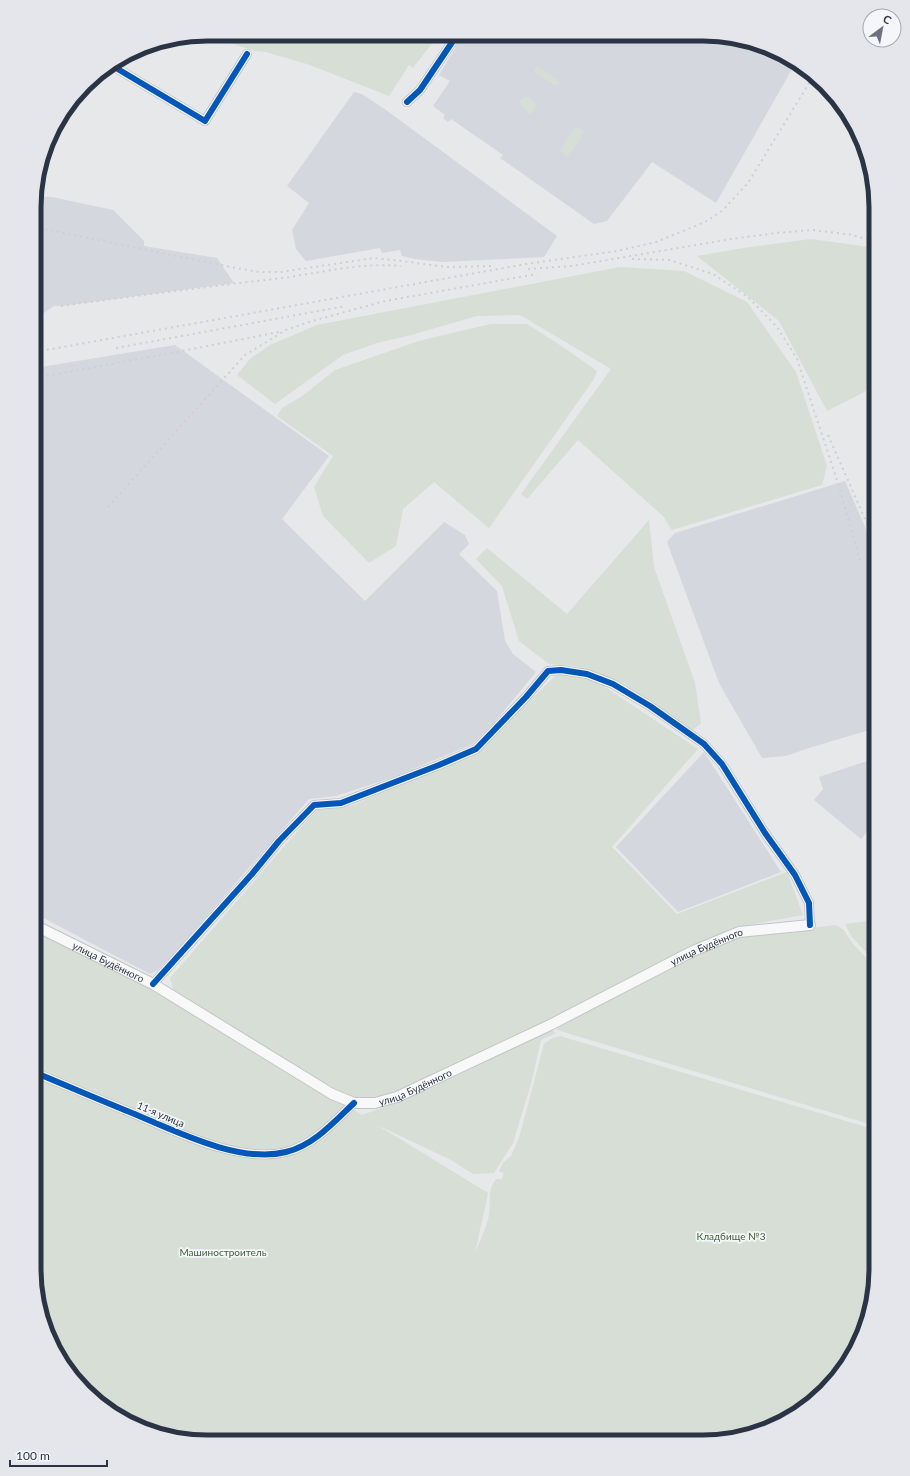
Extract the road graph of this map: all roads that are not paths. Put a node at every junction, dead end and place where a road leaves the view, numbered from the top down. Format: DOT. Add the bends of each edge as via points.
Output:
graph roads {
  1 [pos="453,41"];
  2 [pos="247,54"];
  3 [pos="116,68"];
  4 [pos="407,102"];
  5 [pos="810,926"];
  6 [pos="41,928"];
  7 [pos="153,984"];
  8 [pos="41,1075"];
  9 [pos="354,1103"];
  1 -- 4 [label="street" via="420,90"];
  2 -- 3 [label="street" via="205,121"];
  5 -- 7 [label="street" via="809,903 796,875 765,833 722,764 704,744 613,684 587,674 548,671 476,749 341,803 314,805 278,841 252,874"];
  5 -- 9 [label="main road, улица Будённого" via="739,932 693,951 550,1026 397,1098 375,1103"];
  6 -- 7 [label="main road, улица Будённого"];
  7 -- 9 [label="main road, улица Будённого" via="332,1094"];
  8 -- 9 [label="street, 11-я улица" via="194,1139 259,1156 286,1152 307,1145"];
}
